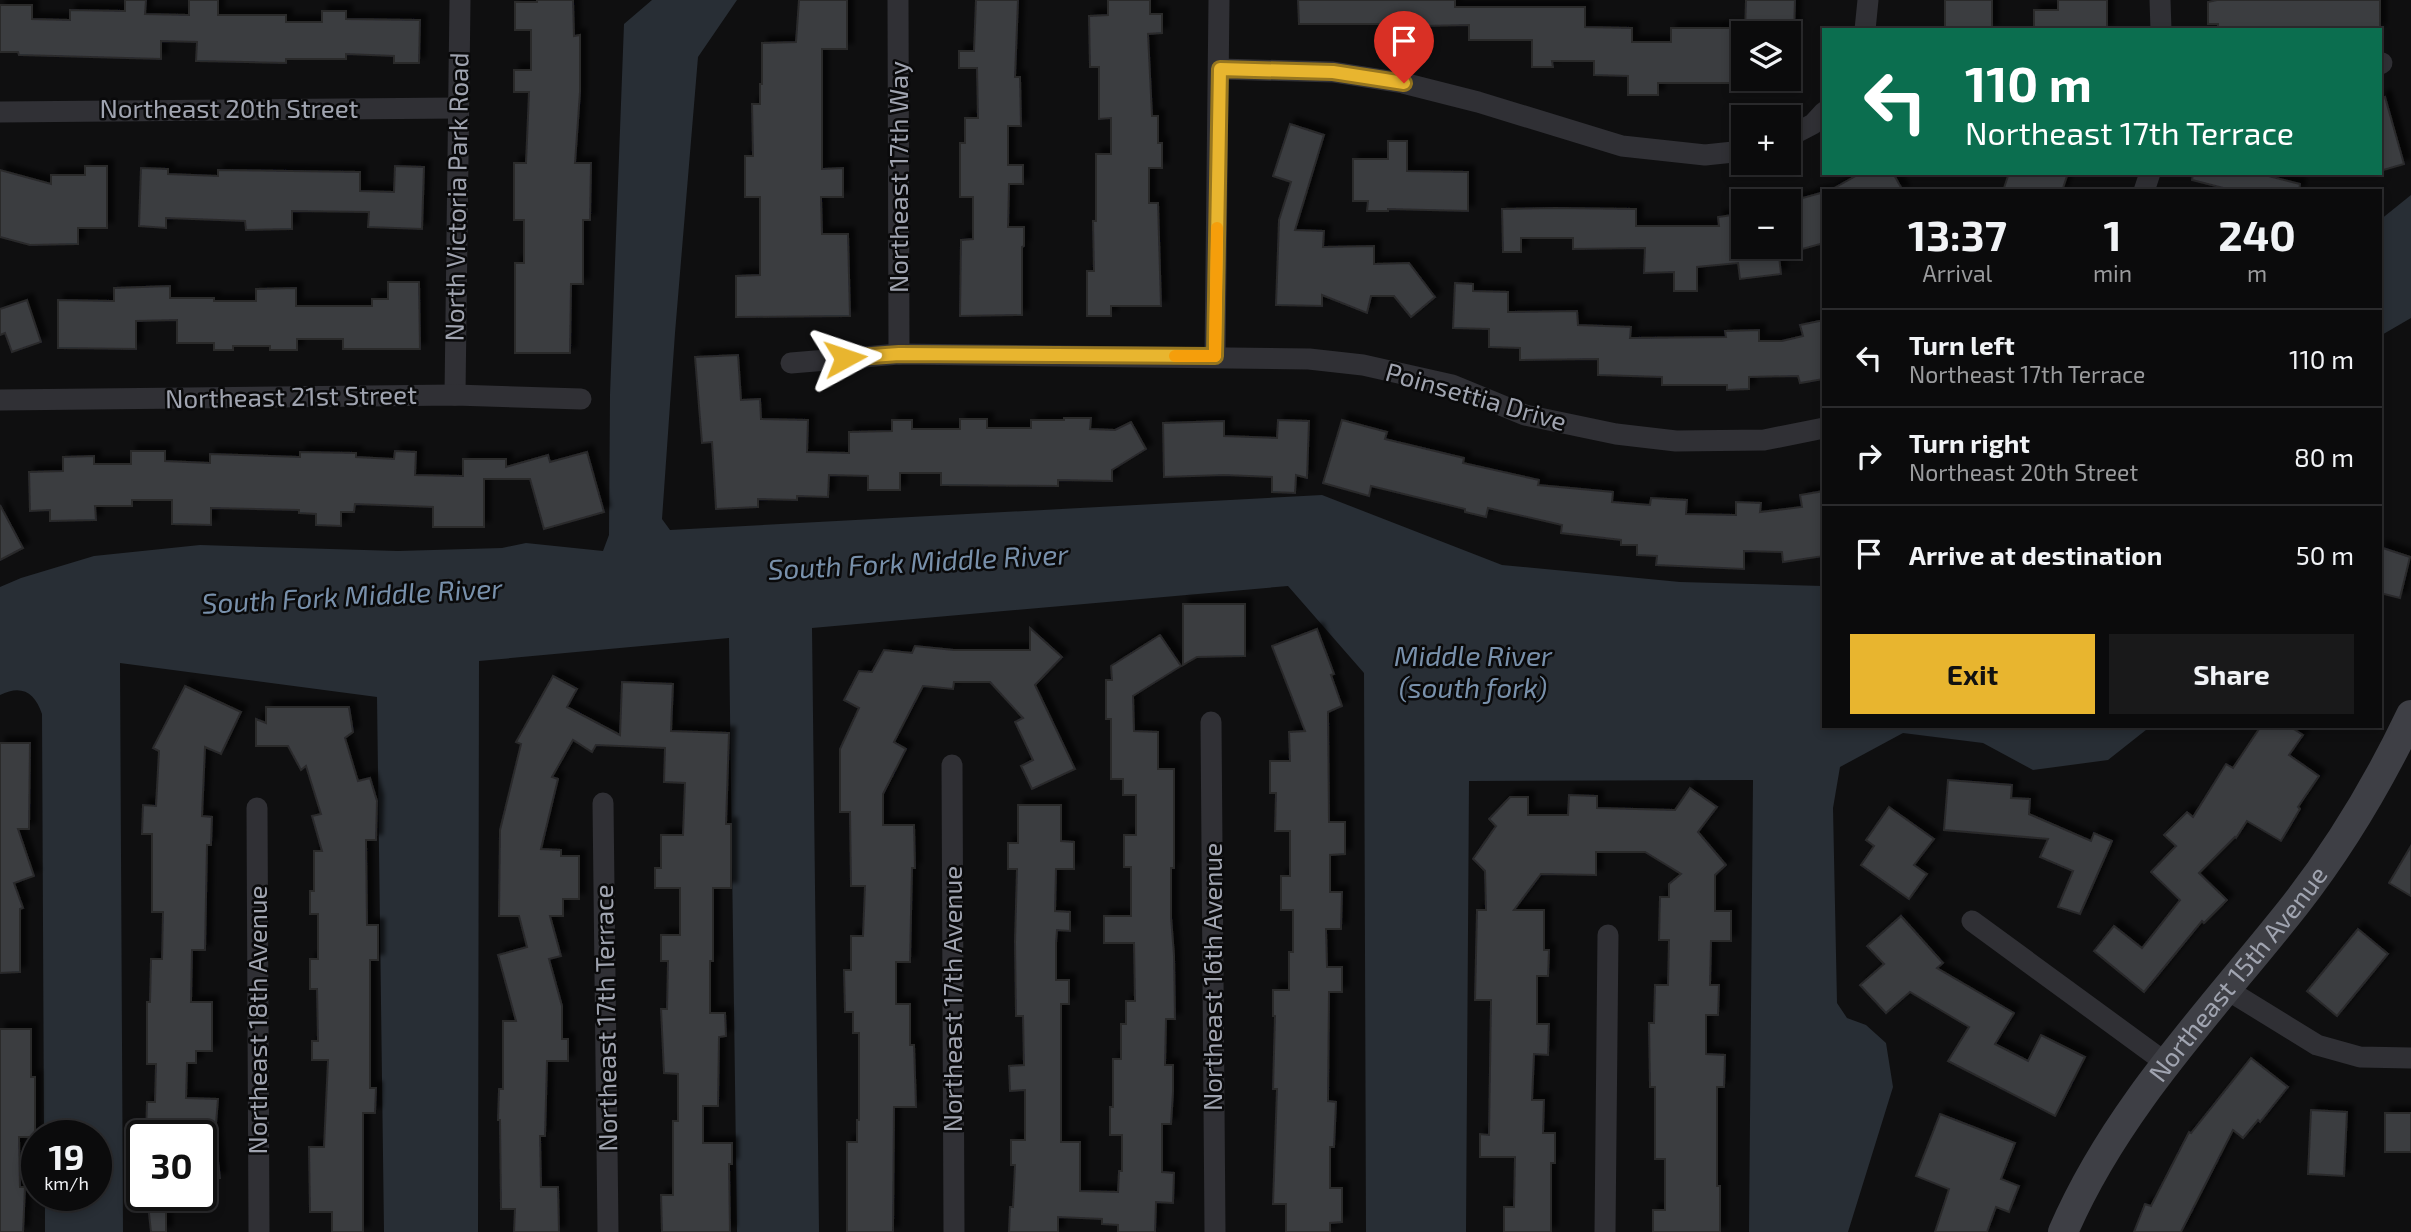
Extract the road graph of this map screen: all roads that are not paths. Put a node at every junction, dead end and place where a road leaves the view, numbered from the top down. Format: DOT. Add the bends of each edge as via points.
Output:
graph roads {
  1 [pos="460,0"];
  2 [pos="898,0"];
  3 [pos="1219,0"];
  4 [pos="1868,0"];
  5 [pos="2161,0"];
  6 [pos="1866,28"];
  7 [pos="2161,28"];
  8 [pos="1220,69"];
  9 [pos="458,108"];
  10 [pos="0,112"];
  11 [pos="1822,114"];
  12 [pos="1801,130"];
  13 [pos="1731,152"];
  14 [pos="899,354"];
  15 [pos="1215,356"];
  16 [pos="791,363"];
  17 [pos="455,395"];
  18 [pos="581,399"];
  19 [pos="0,400"];
  20 [pos="1822,428"];
  21 [pos="2411,715"];
  22 [pos="1211,722"];
  23 [pos="952,765"];
  24 [pos="603,803"];
  25 [pos="257,808"];
  26 [pos="1972,921"];
  27 [pos="1608,935"];
  28 [pos="2227,989"];
  29 [pos="2411,1058"];
  30 [pos="2166,1063"];
  31 [pos="260,1232"];
  32 [pos="608,1232"];
  33 [pos="954,1232"];
  34 [pos="1215,1232"];
  35 [pos="1605,1232"];
  36 [pos="2063,1232"];
  1 -- 9 [label="street, North Victoria Park Road"];
  2 -- 14 [label="street, Northeast 17th Way"];
  3 -- 8 [label="street"];
  4 -- 6 [label="street"];
  5 -- 7 [label="street"];
  8 -- 13 [label="street" via="1333,72 1404,83 1622,146 1705,155"];
  8 -- 15 [label="street"];
  9 -- 10 [label="street, Northeast 20th Street"];
  9 -- 17 [label="street, North Victoria Park Road"];
  11 -- 12 [label="street"];
  14 -- 15 [label="street, Poinsettia Drive"];
  14 -- 16 [label="street, Poinsettia Drive"];
  15 -- 20 [label="street, Poinsettia Drive" via="1363,365 1452,385 1525,415 1616,434 1676,441 1764,440"];
  17 -- 18 [label="street, Northeast 21st Street"];
  17 -- 19 [label="street, Northeast 21st Street"];
  21 -- 28 [label="street, Northeast 15th Avenue" via="2350,828"];
  22 -- 34 [label="street, Northeast 16th Avenue"];
  23 -- 33 [label="street, Northeast 17th Avenue"];
  24 -- 32 [label="street, Northeast 17th Terrace"];
  25 -- 31 [label="street, Northeast 18th Avenue"];
  26 -- 30 [label="street"];
  27 -- 35 [label="street"];
  28 -- 29 [label="street" via="2317,1045 2360,1057"];
  28 -- 30 [label="street, Northeast 15th Avenue"];
  30 -- 36 [label="street, Northeast 15th Avenue" via="2107,1149"];
}
